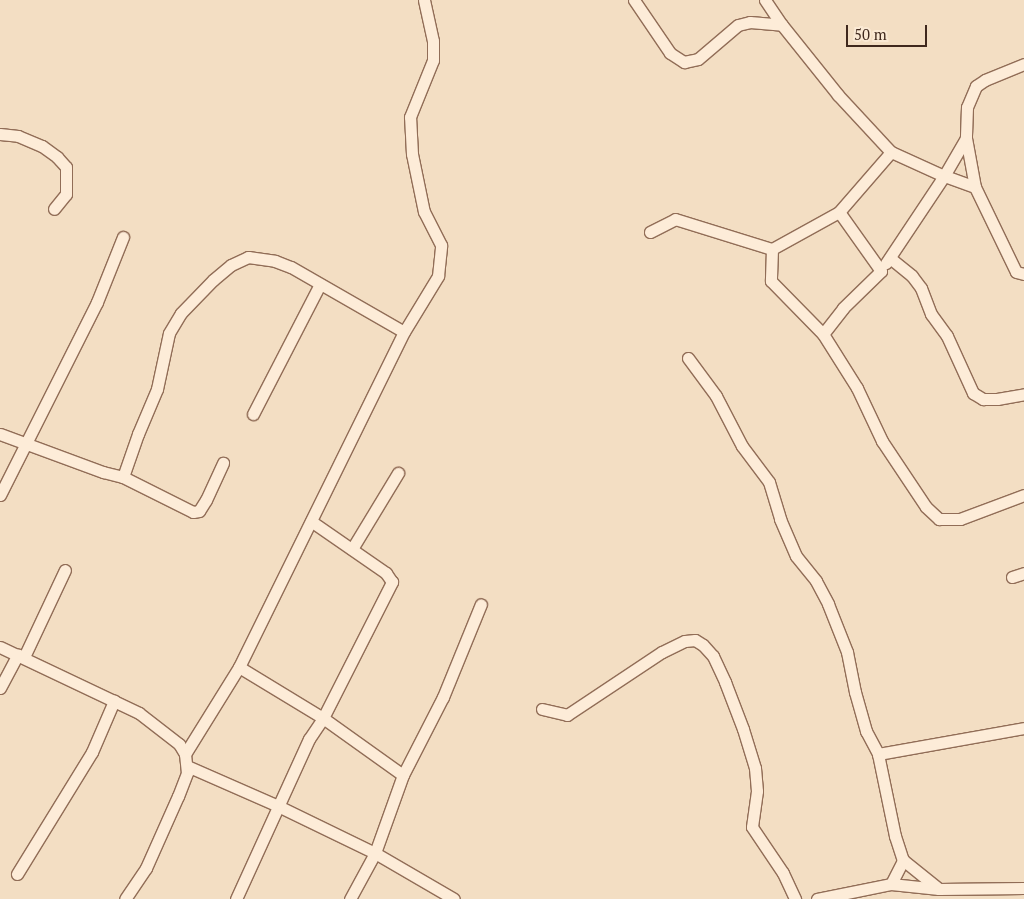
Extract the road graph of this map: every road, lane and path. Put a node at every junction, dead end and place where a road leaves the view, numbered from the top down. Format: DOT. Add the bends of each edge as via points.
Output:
graph roads {
  1 [pos="424,0"];
  2 [pos="634,0"];
  3 [pos="765,0"];
  4 [pos="782,25"];
  5 [pos="1024,64"];
  6 [pos="0,134"];
  7 [pos="966,138"];
  8 [pos="891,152"];
  9 [pos="944,176"];
  10 [pos="975,187"];
  11 [pos="54,209"];
  12 [pos="839,212"];
  13 [pos="650,232"];
  14 [pos="122,237"];
  15 [pos="772,249"];
  16 [pos="890,258"];
  17 [pos="881,271"];
  18 [pos="1024,274"];
  19 [pos="320,284"];
  20 [pos="404,332"];
  21 [pos="823,334"];
  22 [pos="688,358"];
  23 [pos="1024,394"];
  24 [pos="252,414"];
  25 [pos="0,434"];
  26 [pos="26,446"];
  27 [pos="222,463"];
  28 [pos="398,473"];
  29 [pos="123,477"];
  30 [pos="0,495"];
  31 [pos="1024,495"];
  32 [pos="311,521"];
  33 [pos="352,549"];
  34 [pos="65,570"];
  35 [pos="1024,573"];
  36 [pos="1012,577"];
  37 [pos="481,604"];
  38 [pos="0,647"];
  39 [pos="21,656"];
  40 [pos="239,667"];
  41 [pos="0,688"];
  42 [pos="114,701"];
  43 [pos="542,710"];
  44 [pos="323,718"];
  45 [pos="1024,728"];
  46 [pos="878,754"];
  47 [pos="186,760"];
  48 [pos="403,775"];
  49 [pos="278,806"];
  50 [pos="375,853"];
  51 [pos="903,860"];
  52 [pos="17,874"];
  53 [pos="891,884"];
  54 [pos="1024,888"];
  55 [pos="938,889"];
  56 [pos="125,899"];
  57 [pos="236,899"];
  58 [pos="350,899"];
  59 [pos="454,899"];
  60 [pos="795,899"];
  61 [pos="817,899"];
  1 -- 20 [label="street" via="433,41 433,60 410,117 412,154 424,212 441,245 438,276"];
  2 -- 4 [label="street" via="670,53 684,62 698,59 738,25 750,22"];
  3 -- 4 [label="street"];
  4 -- 8 [label="street" via="838,95"];
  5 -- 7 [label="street" via="976,86 967,108"];
  6 -- 11 [label="street" via="18,136 42,146 66,167 66,194"];
  7 -- 9 [label="street"];
  7 -- 10 [label="street"];
  8 -- 9 [label="street"];
  8 -- 12 [label="street"];
  9 -- 10 [label="street"];
  9 -- 16 [label="street"];
  10 -- 18 [label="street" via="1016,272"];
  12 -- 15 [label="street"];
  12 -- 17 [label="street"];
  13 -- 15 [label="street" via="675,219"];
  14 -- 26 [label="street" via="97,302"];
  15 -- 21 [label="street" via="771,282"];
  16 -- 17 [label="street"];
  16 -- 23 [label="street" via="921,288 935,322 947,336 973,393 983,399"];
  17 -- 21 [label="street" via="843,308"];
  19 -- 20 [label="street"];
  19 -- 24 [label="street"];
  19 -- 29 [label="street" via="275,261 248,258 231,265 213,280 181,313 169,333 157,389"];
  20 -- 32 [label="street"];
  21 -- 31 [label="street" via="857,388 882,441 926,507 939,519 960,520"];
  22 -- 46 [label="street" via="716,396 742,446 769,482 780,520 796,556 816,581 828,604 847,652 866,731"];
  25 -- 26 [label="street"];
  26 -- 29 [label="street"];
  26 -- 30 [label="street"];
  27 -- 29 [label="street" via="206,500 199,511 193,512"];
  28 -- 33 [label="street"];
  32 -- 33 [label="street"];
  32 -- 40 [label="street"];
  33 -- 44 [label="street" via="386,573 392,582"];
  34 -- 39 [label="street"];
  35 -- 36 [label="street"];
  37 -- 48 [label="street" via="443,697"];
  38 -- 39 [label="street"];
  39 -- 41 [label="street"];
  39 -- 42 [label="street"];
  40 -- 44 [label="street"];
  40 -- 47 [label="street"];
  42 -- 47 [label="street" via="161,727 179,744"];
  42 -- 52 [label="street" via="92,752"];
  43 -- 60 [label="street" via="566,715 662,652 690,640 703,645 713,656 726,682 754,768 758,791 752,827 783,873"];
  44 -- 48 [label="street"];
  44 -- 49 [label="street" via="309,739"];
  45 -- 46 [label="street"];
  46 -- 51 [label="street"];
  47 -- 49 [label="street"];
  47 -- 56 [label="street" via="178,796 146,868"];
  48 -- 50 [label="street"];
  49 -- 50 [label="street"];
  49 -- 57 [label="street"];
  50 -- 58 [label="street"];
  50 -- 59 [label="street"];
  51 -- 53 [label="street"];
  51 -- 55 [label="street"];
  53 -- 55 [label="street"];
  53 -- 61 [label="street"];
  54 -- 55 [label="street"];
}
